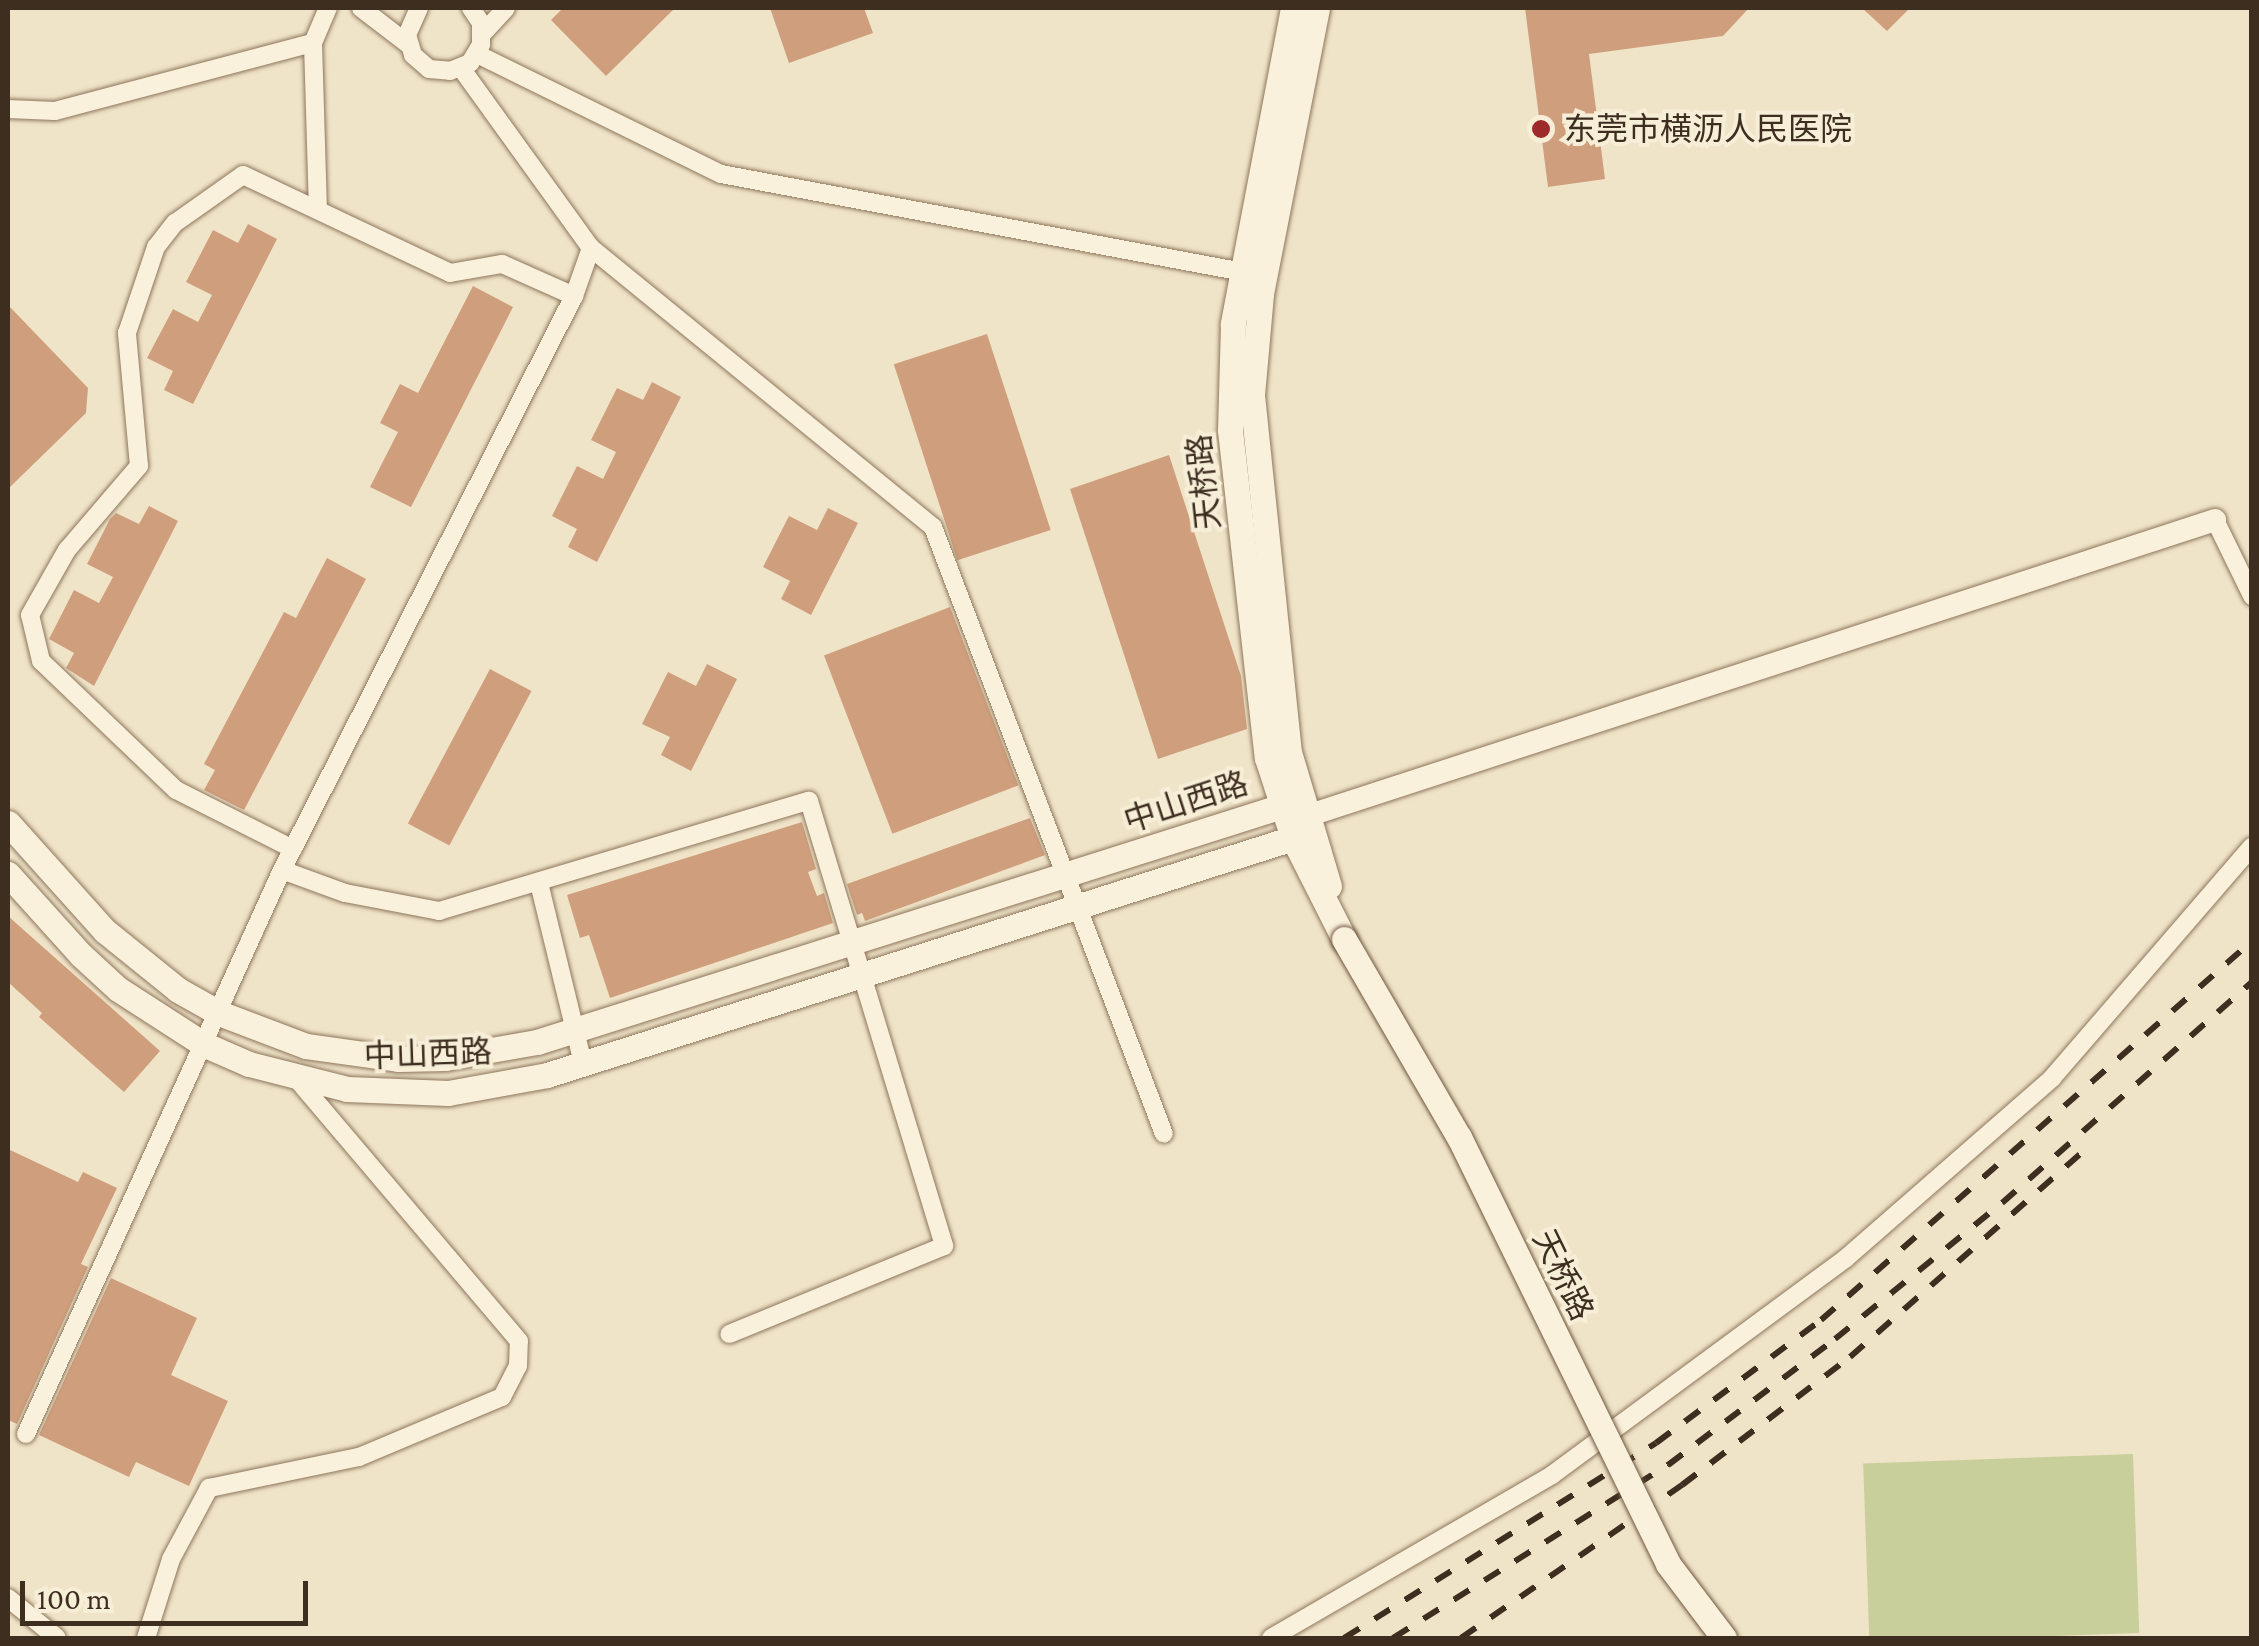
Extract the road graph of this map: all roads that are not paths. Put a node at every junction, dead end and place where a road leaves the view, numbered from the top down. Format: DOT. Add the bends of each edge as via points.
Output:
graph roads {
  1 [pos="328,8"];
  2 [pos="362,8"];
  3 [pos="378,8"];
  4 [pos="419,8"];
  5 [pos="471,8"];
  6 [pos="506,8"];
  7 [pos="1293,8"];
  8 [pos="1316,8"];
  9 [pos="482,34"];
  10 [pos="312,43"];
  11 [pos="409,45"];
  12 [pos="477,54"];
  13 [pos="460,68"];
  14 [pos="8,109"];
  15 [pos="318,210"];
  16 [pos="591,248"];
  17 [pos="1254,274"];
  18 [pos="574,296"];
  19 [pos="2216,520"];
  20 [pos="2252,596"];
  21 [pos="1282,806"];
  22 [pos="1310,815"];
  23 [pos="8,823"];
  24 [pos="1293,838"];
  25 [pos="2252,846"];
  26 [pos="293,849"];
  27 [pos="282,870"];
  28 [pos="8,874"];
  29 [pos="1065,874"];
  30 [pos="539,883"];
  31 [pos="1078,906"];
  32 [pos="1344,939"];
  33 [pos="852,942"];
  34 [pos="862,975"];
  35 [pos="218,1013"];
  36 [pos="575,1030"];
  37 [pos="203,1044"];
  38 [pos="583,1064"];
  39 [pos="297,1079"];
  40 [pos="1164,1134"];
  41 [pos="729,1334"];
  42 [pos="26,1434"];
  43 [pos="8,1598"];
  44 [pos="57,1638"];
  45 [pos="146,1638"];
  46 [pos="1271,1638"];
  47 [pos="1724,1638"];
  1 -- 10 [label="street"];
  2 -- 3 [label="street"];
  2 -- 11 [label="street"];
  4 -- 11 [label="street" via="408,24"];
  5 -- 9 [label="street"];
  6 -- 9 [label="street"];
  7 -- 17 [label="main road, 天桥路"];
  8 -- 17 [label="main road, 天桥路"];
  9 -- 12 [label="street"];
  10 -- 14 [label="street" via="55,112"];
  10 -- 15 [label="street"];
  11 -- 13 [label="street" via="429,68"];
  12 -- 13 [label="street"];
  12 -- 17 [label="street" via="721,174"];
  13 -- 16 [label="street"];
  15 -- 18 [label="street" via="450,273 502,264"];
  15 -- 26 [label="street" via="243,175 175,223 156,247 127,333 139,466 67,550 30,615 40,661 176,790"];
  16 -- 18 [label="street"];
  16 -- 29 [label="street" via="933,527"];
  17 -- 21 [label="main road, 天桥路" via="1230,360 1230,430 1267,758"];
  17 -- 22 [label="main road, 天桥路" via="1253,428 1290,752"];
  18 -- 26 [label="street"];
  19 -- 20 [label="street"];
  19 -- 22 [label="street"];
  21 -- 22 [label="main road, 中山西路"];
  21 -- 24 [label="main road, 天桥路"];
  21 -- 29 [label="main road, 中山西路"];
  22 -- 24 [label="main road"];
  22 -- 32 [label="main road, 天桥路"];
  23 -- 35 [label="main road, 中山西路" via="128,952"];
  24 -- 31 [label="main road, 中山西路"];
  24 -- 32 [label="main road, 天桥路"];
  25 -- 46 [label="street" via="2052,1078 1860,1246 1552,1475"];
  26 -- 27 [label="street"];
  27 -- 30 [label="street" via="345,893 439,912"];
  27 -- 35 [label="street"];
  28 -- 37 [label="main road, 中山西路" via="118,989"];
  29 -- 31 [label="street"];
  29 -- 33 [label="main road, 中山西路"];
  30 -- 33 [label="street" via="808,801"];
  30 -- 36 [label="street"];
  31 -- 34 [label="main road, 中山西路"];
  31 -- 40 [label="street"];
  32 -- 47 [label="main road, 天桥路, bridge" via="1459,1138 1668,1564"];
  33 -- 34 [label="street"];
  33 -- 36 [label="main road, 中山西路"];
  34 -- 38 [label="main road, 中山西路"];
  34 -- 41 [label="street" via="944,1246"];
  35 -- 36 [label="main road, 中山西路" via="306,1046 398,1059 492,1052"];
  35 -- 37 [label="street"];
  36 -- 38 [label="street"];
  37 -- 39 [label="main road, 中山西路"];
  37 -- 42 [label="street"];
  38 -- 39 [label="main road, 中山西路" via="448,1093 346,1089"];
  39 -- 45 [label="street" via="519,1341 518,1366 502,1397 359,1456 209,1488 171,1559"];
  43 -- 44 [label="street"];
}
